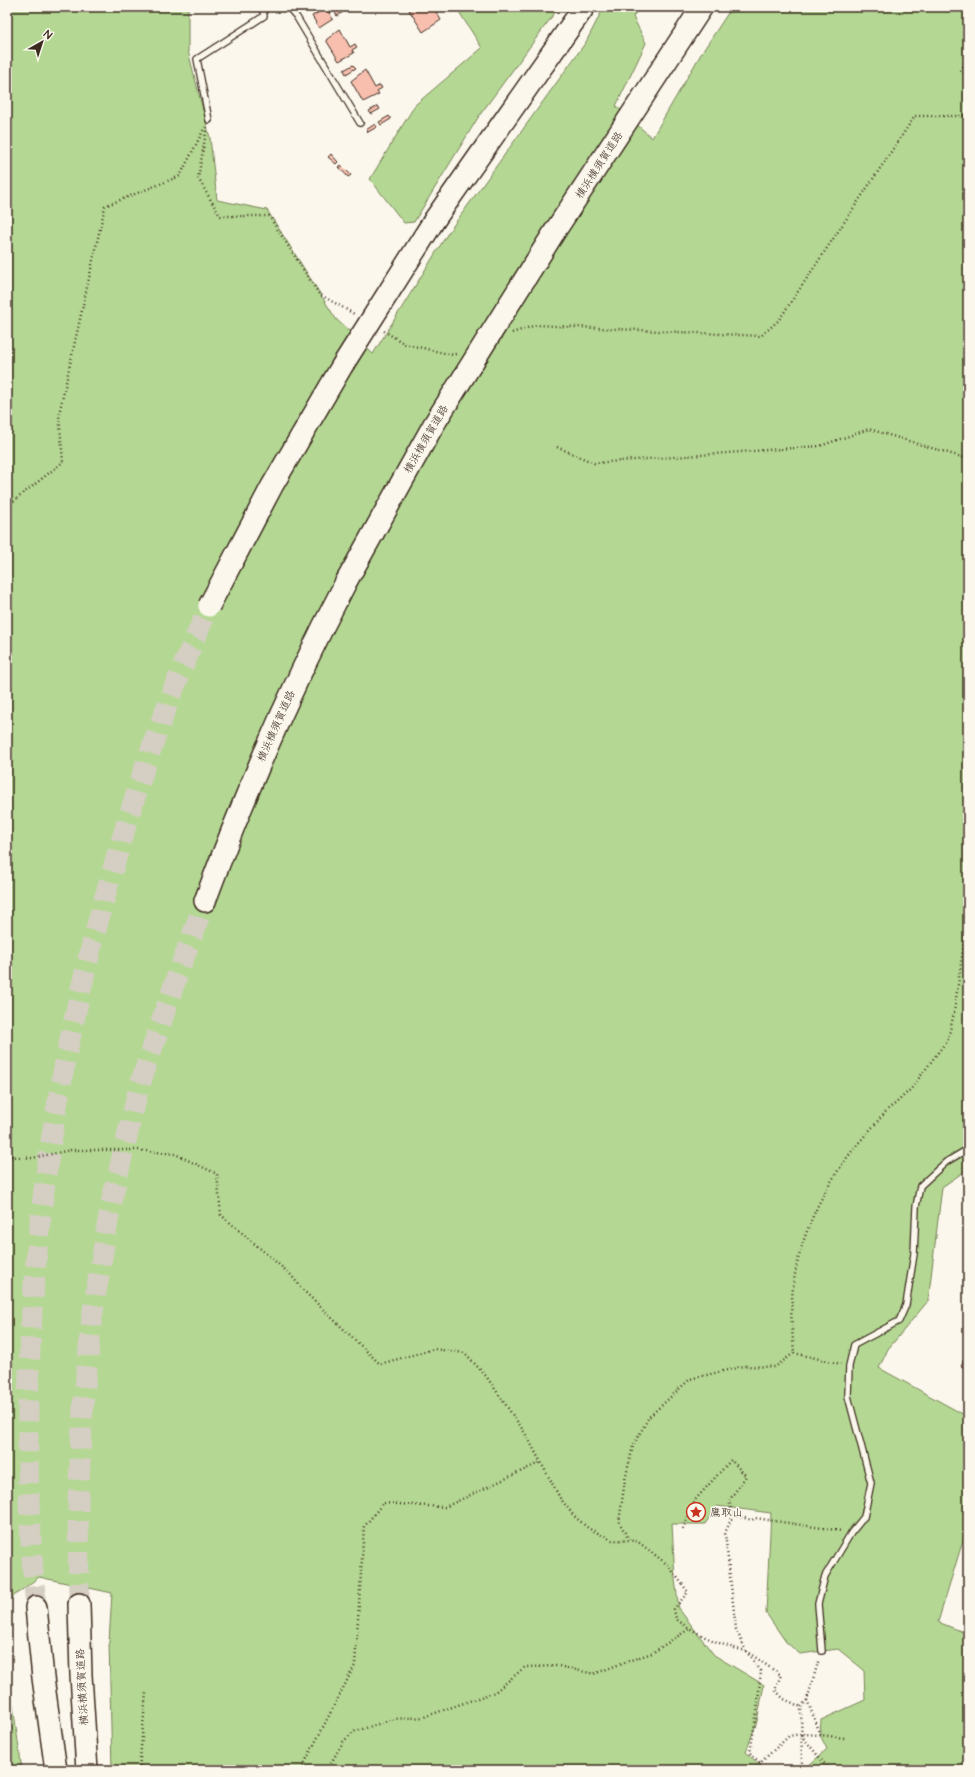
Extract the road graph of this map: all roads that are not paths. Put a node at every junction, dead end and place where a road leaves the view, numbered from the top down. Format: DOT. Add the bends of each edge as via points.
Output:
graph roads {
  1 [pos="262,7"];
  2 [pos="288,7"];
  3 [pos="584,7"];
  4 [pos="702,7"];
  5 [pos="209,120"];
  6 [pos="360,123"];
  7 [pos="209,606"];
  8 [pos="205,901"];
  9 [pos="968,1149"];
  10 [pos="79,1604"];
  11 [pos="36,1607"];
  12 [pos="822,1651"];
  13 [pos="56,1770"];
  14 [pos="87,1770"];
  1 -- 5 [label="lane" via="264,16 197,59"];
  2 -- 6 [label="lane" via="296,16"];
  3 -- 7 [label="highway, bridge" via="435,220 342,366 272,486"];
  4 -- 8 [label="highway, 横浜横須賀道路, bridge" via="555,232 434,424 346,582 277,723"];
  9 -- 12 [label="lane" via="946,1162 920,1186 916,1207 914,1254 906,1305 899,1321 854,1345 849,1366 848,1396 871,1483 864,1516 825,1576 818,1604"];
  10 -- 14 [label="highway, 横浜横須賀道路"];
  11 -- 13 [label="highway"];
}
